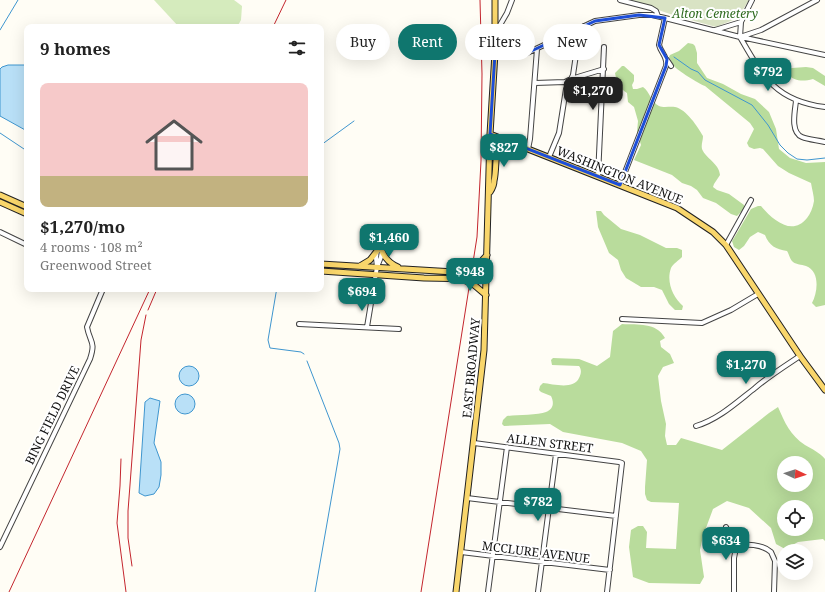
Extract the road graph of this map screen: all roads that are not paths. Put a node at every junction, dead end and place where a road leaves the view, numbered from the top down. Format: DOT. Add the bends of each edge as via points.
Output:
graph roads {
  1 [pos="495,0"];
  2 [pos="512,0"];
  3 [pos="620,0"];
  4 [pos="752,0"];
  5 [pos="817,0"];
  6 [pos="658,16"];
  7 [pos="665,18"];
  8 [pos="741,22"];
  9 [pos="495,24"];
  10 [pos="501,24"];
  11 [pos="588,24"];
  12 [pos="715,30"];
  13 [pos="740,37"];
  14 [pos="543,47"];
  15 [pos="604,47"];
  16 [pos="537,50"];
  17 [pos="825,55"];
  18 [pos="667,59"];
  19 [pos="495,60"];
  20 [pos="575,60"];
  21 [pos="671,66"];
  22 [pos="604,69"];
  23 [pos="571,79"];
  24 [pos="535,83"];
  25 [pos="796,100"];
  26 [pos="825,107"];
  27 [pos="490,134"];
  28 [pos="823,142"];
  29 [pos="528,149"];
  30 [pos="550,157"];
  31 [pos="598,176"];
  32 [pos="620,185"];
  33 [pos="0,195"];
  34 [pos="489,197"];
  35 [pos="751,200"];
  36 [pos="0,202"];
  37 [pos="24,206"];
  38 [pos="24,213"];
  39 [pos="0,232"];
  40 [pos="381,243"];
  41 [pos="24,244"];
  42 [pos="726,245"];
  43 [pos="379,251"];
  44 [pos="487,254"];
  45 [pos="324,264"];
  46 [pos="359,266"];
  47 [pos="377,267"];
  48 [pos="401,268"];
  49 [pos="324,271"];
  50 [pos="461,272"];
  51 [pos="376,274"];
  52 [pos="487,277"];
  53 [pos="462,279"];
  54 [pos="102,292"];
  55 [pos="758,294"];
  56 [pos="486,295"];
  57 [pos="622,319"];
  58 [pos="299,324"];
  59 [pos="367,327"];
  60 [pos="399,329"];
  61 [pos="800,356"];
  62 [pos="825,390"];
  63 [pos="696,426"];
  64 [pos="474,444"];
  65 [pos="507,447"];
  66 [pos="556,454"];
  67 [pos="467,498"];
  68 [pos="500,502"];
  69 [pos="548,508"];
  70 [pos="616,516"];
  71 [pos="726,528"];
  72 [pos="0,547"];
  73 [pos="736,548"];
  74 [pos="461,552"];
  75 [pos="493,557"];
  76 [pos="542,562"];
  77 [pos="610,570"];
  78 [pos="456,592"];
  79 [pos="488,592"];
  80 [pos="538,592"];
  81 [pos="608,592"];
  82 [pos="734,592"];
  83 [pos="774,592"];
  1 -- 9 [label="main road, EAST BROADWAY"];
  2 -- 10 [label="street"];
  3 -- 6 [label="street" via="652,8"];
  4 -- 8 [label="street"];
  5 -- 13 [label="street" via="761,30"];
  6 -- 7 [label="street"];
  6 -- 11 [label="street" via="618,18"];
  7 -- 12 [label="street"];
  7 -- 18 [label="street" via="659,45"];
  8 -- 12 [label="street"];
  8 -- 13 [label="street"];
  12 -- 13 [label="street"];
  13 -- 17 [label="street"];
  13 -- 25 [label="street" via="767,80"];
  14 -- 16 [label="street"];
  15 -- 22 [label="street"];
  16 -- 24 [label="street"];
  18 -- 21 [label="street"];
  18 -- 32 [label="street" via="653,103"];
  19 -- 27 [label="main road, EAST BROADWAY"];
  20 -- 23 [label="street"];
  22 -- 23 [label="street"];
  22 -- 31 [label="street"];
  23 -- 24 [label="street" via="565,82"];
  23 -- 30 [label="street" via="566,89 559,133"];
  24 -- 29 [label="street"];
  25 -- 26 [label="street"];
  25 -- 28 [label="street" via="794,125 797,133 802,137"];
  27 -- 29 [label="main road, WASHINGTON AVENUE"];
  27 -- 34 [label="main road, EAST BROADWAY"];
  29 -- 30 [label="main road, WASHINGTON AVENUE"];
  29 -- 34 [label="main road" via="511,147 500,151 495,161 495,180"];
  30 -- 31 [label="main road, WASHINGTON AVENUE"];
  31 -- 32 [label="main road, WASHINGTON AVENUE"];
  32 -- 42 [label="main road, WASHINGTON AVENUE" via="677,208 713,232"];
  33 -- 37 [label="main road"];
  34 -- 44 [label="main road, EAST BROADWAY"];
  35 -- 42 [label="street"];
  36 -- 38 [label="main road"];
  39 -- 41 [label="street"];
  40 -- 43 [label="street"];
  42 -- 55 [label="main road, WASHINGTON AVENUE"];
  43 -- 46 [label="main road"];
  43 -- 47 [label="street"];
  43 -- 48 [label="main road"];
  44 -- 50 [label="main road" via="478,266"];
  44 -- 52 [label="main road, EAST BROADWAY"];
  45 -- 46 [label="main road"];
  46 -- 47 [label="main road"];
  47 -- 48 [label="main road"];
  47 -- 51 [label="street"];
  48 -- 50 [label="main road"];
  49 -- 51 [label="main road"];
  50 -- 52 [label="main road"];
  51 -- 53 [label="main road"];
  51 -- 59 [label="street"];
  52 -- 53 [label="main road"];
  52 -- 56 [label="main road, EAST BROADWAY"];
  53 -- 56 [label="main road"];
  54 -- 72 [label="street, BING FIELD DRIVE" via="87,327 93,344 90,359"];
  55 -- 57 [label="street" via="702,323"];
  55 -- 61 [label="main road, WASHINGTON AVENUE"];
  56 -- 64 [label="main road, EAST BROADWAY" via="484,350"];
  58 -- 59 [label="street"];
  59 -- 60 [label="street"];
  61 -- 62 [label="main road, WASHINGTON AVENUE"];
  61 -- 63 [label="street" via="729,409"];
  64 -- 65 [label="street, ALLEN STREET"];
  64 -- 67 [label="main road, EAST BROADWAY"];
  65 -- 66 [label="street, ALLEN STREET"];
  65 -- 68 [label="street"];
  66 -- 69 [label="street"];
  66 -- 70 [label="street, ALLEN STREET" via="622,463"];
  67 -- 68 [label="street"];
  67 -- 74 [label="main road, EAST BROADWAY"];
  68 -- 69 [label="street"];
  68 -- 75 [label="street"];
  69 -- 70 [label="street"];
  69 -- 76 [label="street"];
  70 -- 77 [label="street"];
  71 -- 73 [label="street"];
  73 -- 82 [label="street"];
  73 -- 83 [label="street" via="763,547 771,552 775,561"];
  74 -- 75 [label="street, MCCLURE AVENUE"];
  74 -- 78 [label="main road, EAST BROADWAY"];
  75 -- 76 [label="street, MCCLURE AVENUE"];
  75 -- 79 [label="street"];
  76 -- 77 [label="street, MCCLURE AVENUE"];
  76 -- 80 [label="street"];
  77 -- 81 [label="street"];
}
